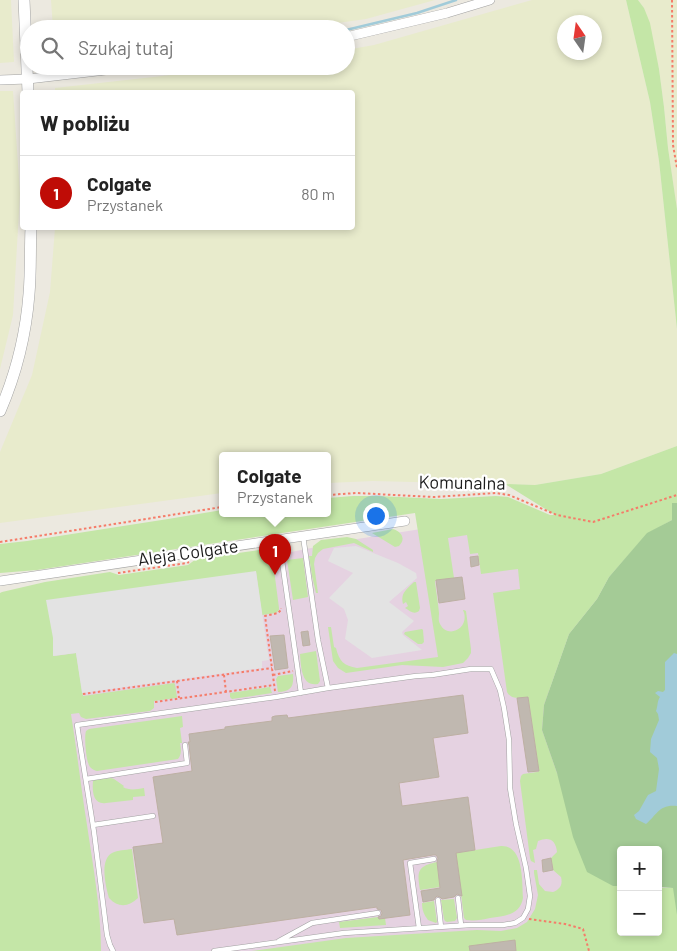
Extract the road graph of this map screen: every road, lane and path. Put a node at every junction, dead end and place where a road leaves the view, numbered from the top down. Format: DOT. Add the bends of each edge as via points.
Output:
graph roads {
  1 [pos="24,0"];
  2 [pos="490,0"];
  3 [pos="672,0"];
  4 [pos="25,20"];
  5 [pos="355,35"];
  6 [pos="28,75"];
  7 [pos="62,75"];
  8 [pos="28,79"];
  9 [pos="0,80"];
  10 [pos="28,90"];
  11 [pos="677,168"];
  12 [pos="31,230"];
  13 [pos="0,411"];
  14 [pos="331,495"];
  15 [pos="677,495"];
  16 [pos="219,507"];
  17 [pos="405,521"];
  18 [pos="303,536"];
  19 [pos="279,540"];
  20 [pos="0,542"];
  21 [pos="191,560"];
  22 [pos="118,574"];
  23 [pos="0,581"];
  24 [pos="282,606"];
  25 [pos="272,668"];
  26 [pos="298,670"];
  27 [pos="224,674"];
  28 [pos="273,675"];
  29 [pos="177,681"];
  30 [pos="274,685"];
  31 [pos="328,688"];
  32 [pos="226,692"];
  33 [pos="301,693"];
  34 [pos="83,694"];
  35 [pos="179,698"];
  36 [pos="276,698"];
  37 [pos="155,702"];
  38 [pos="184,745"];
  39 [pos="86,779"];
  40 [pos="153,816"];
  41 [pos="93,825"];
  42 [pos="434,859"];
  43 [pos="458,898"];
  44 [pos="438,900"];
  45 [pos="378,913"];
  46 [pos="522,918"];
  47 [pos="461,926"];
  48 [pos="440,927"];
  49 [pos="419,928"];
  50 [pos="275,942"];
  51 [pos="113,951"];
  52 [pos="214,951"];
  53 [pos="589,951"];
  1 -- 4 [label="street"];
  2 -- 5 [label="street"];
  3 -- 11 [label="path" via="673,145"];
  6 -- 8 [label="street"];
  7 -- 8 [label="street"];
  8 -- 9 [label="street"];
  8 -- 10 [label="street"];
  12 -- 13 [label="street" via="29,294 22,343"];
  14 -- 15 [label="path, Komunalna" via="434,497 496,493 509,495 557,515 593,522"];
  16 -- 20 [label="path"];
  17 -- 18 [label="street, Aleja Colgate"];
  18 -- 19 [label="street, Aleja Colgate"];
  18 -- 31 [label="lane"];
  19 -- 23 [label="street, Aleja Colgate"];
  19 -- 26 [label="lane"];
  21 -- 22 [label="path"];
  24 -- 25 [label="path" via="278,613 265,616"];
  25 -- 27 [label="path"];
  25 -- 28 [label="path"];
  26 -- 28 [label="path"];
  26 -- 33 [label="lane"];
  27 -- 29 [label="path"];
  27 -- 32 [label="path"];
  28 -- 30 [label="path"];
  29 -- 34 [label="path"];
  29 -- 35 [label="path"];
  30 -- 32 [label="path"];
  30 -- 36 [label="path"];
  31 -- 33 [label="lane"];
  31 -- 46 [label="lane" via="491,669 504,708 509,740 510,788 530,896 528,909"];
  32 -- 35 [label="path"];
  33 -- 36 [label="lane"];
  35 -- 37 [label="path"];
  36 -- 39 [label="lane" via="77,725"];
  38 -- 39 [label="lane" via="187,763"];
  39 -- 41 [label="lane"];
  40 -- 41 [label="lane"];
  41 -- 51 [label="lane" via="107,935"];
  42 -- 49 [label="lane" via="410,862"];
  43 -- 47 [label="lane"];
  44 -- 48 [label="lane"];
  45 -- 50 [label="lane" via="312,923"];
  46 -- 47 [label="lane" via="503,925"];
  46 -- 53 [label="path" via="583,929"];
  47 -- 48 [label="lane"];
  48 -- 49 [label="lane"];
  49 -- 50 [label="lane"];
  50 -- 52 [label="lane"];
}
